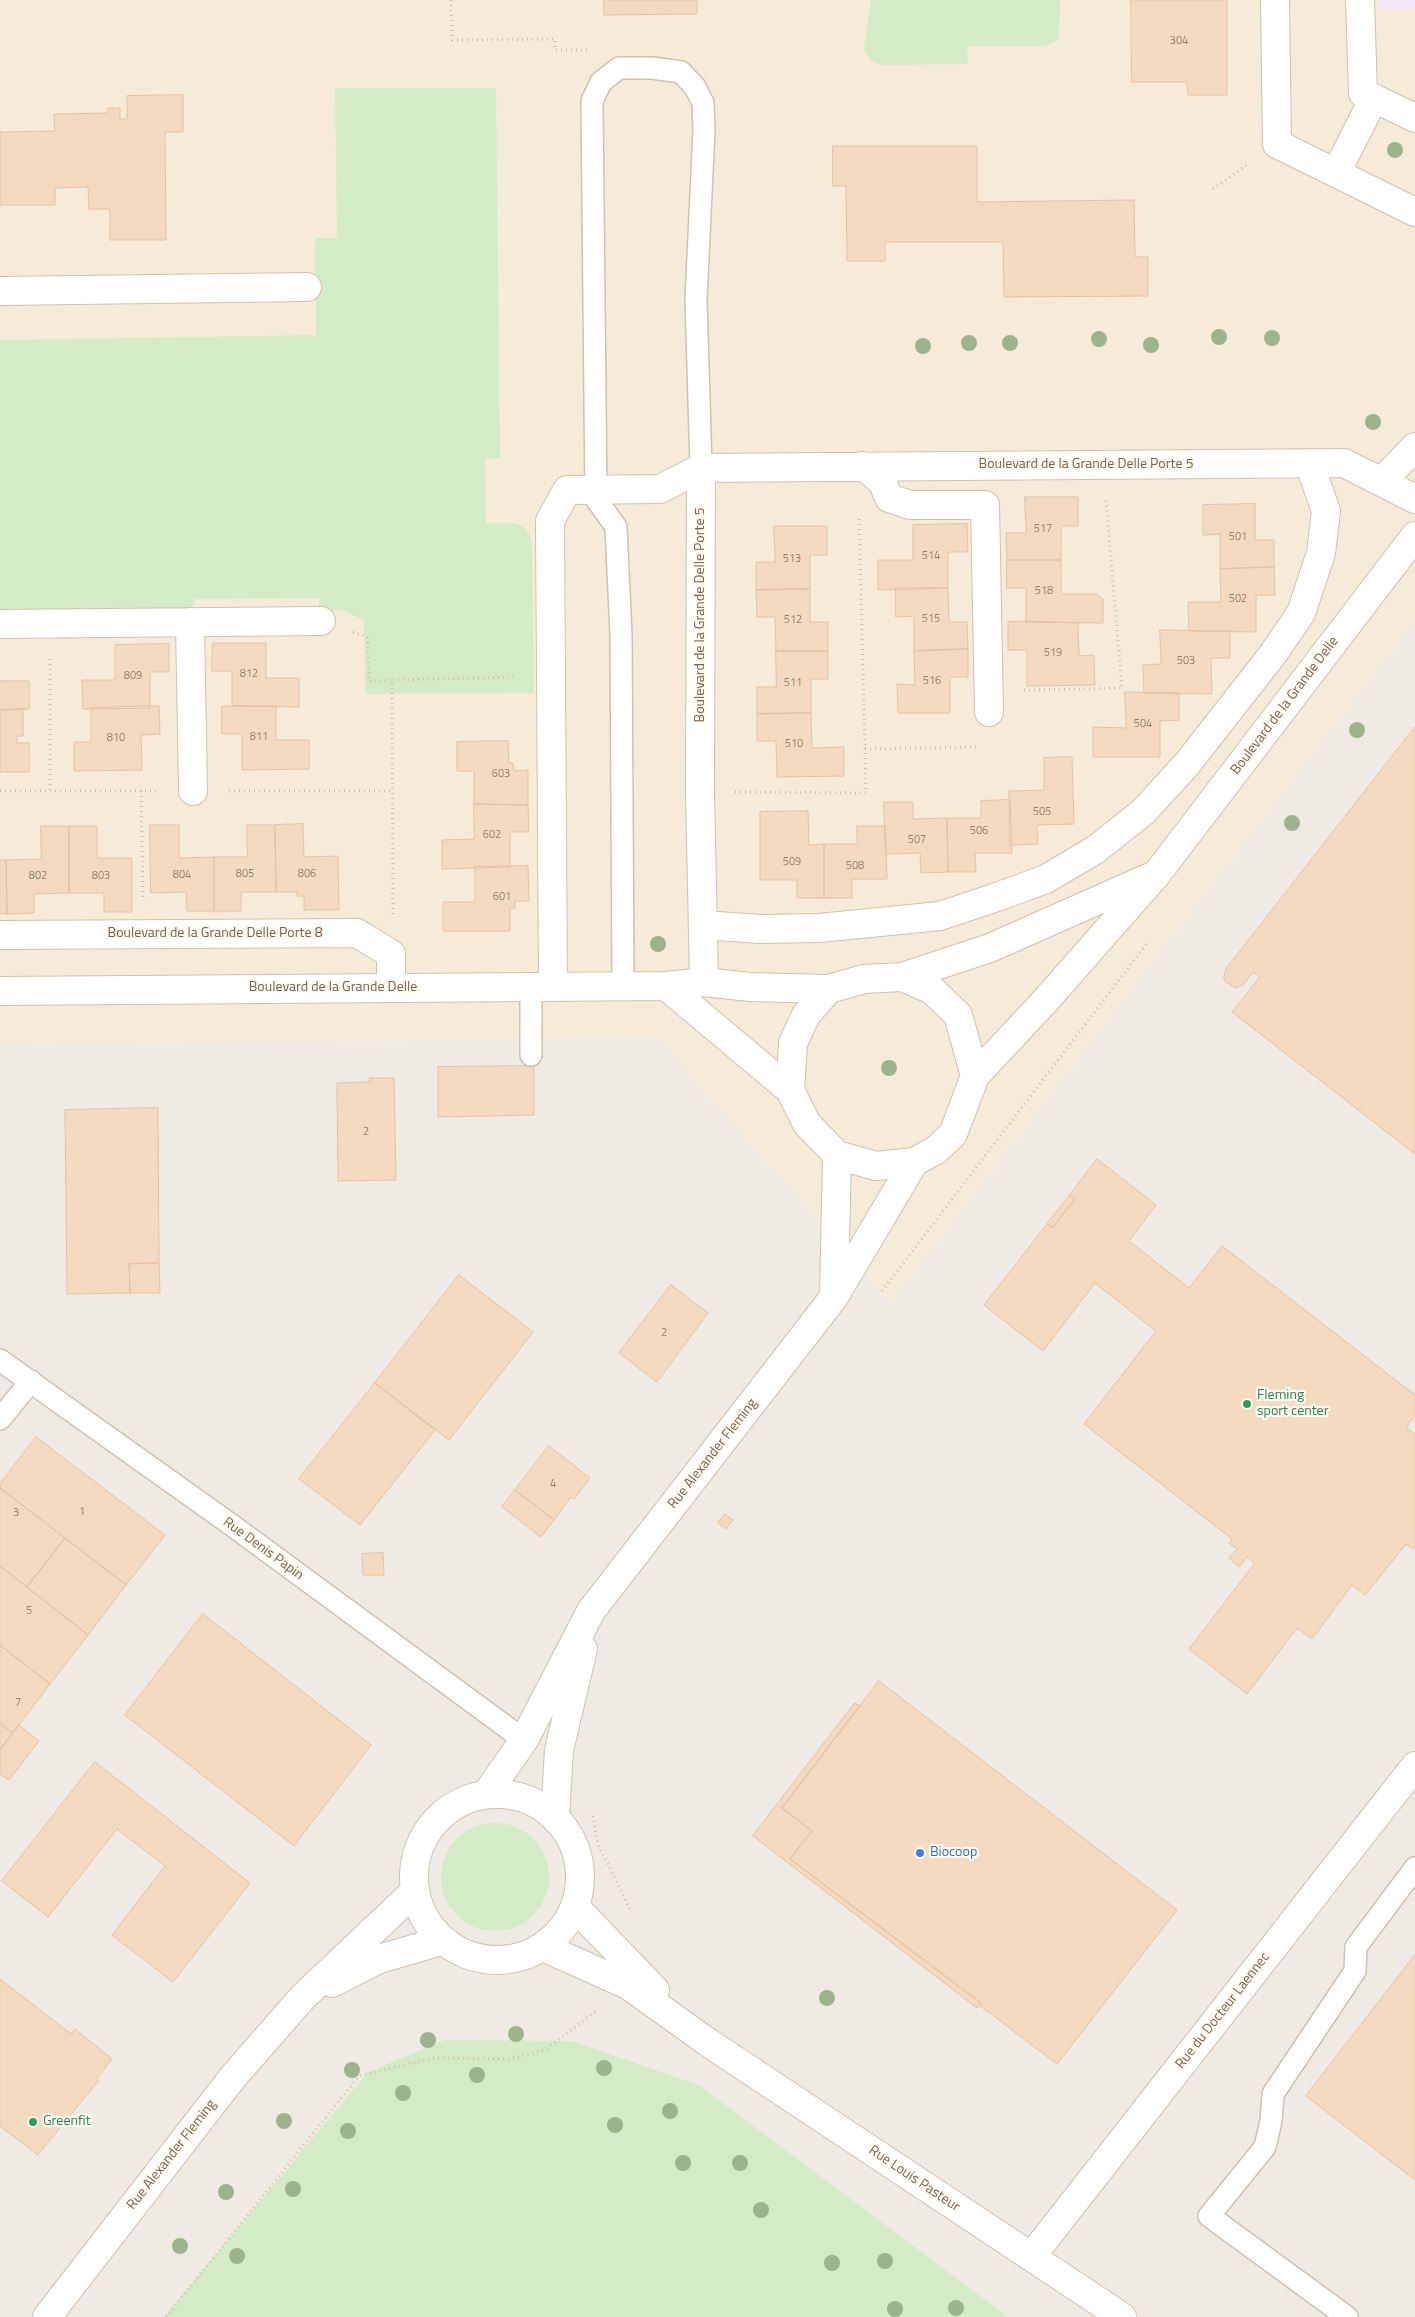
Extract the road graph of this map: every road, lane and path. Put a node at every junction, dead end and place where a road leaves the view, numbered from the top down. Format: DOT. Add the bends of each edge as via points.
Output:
graph roads {
  1 [pos="451,0"];
  2 [pos="1275,0"];
  3 [pos="1360,0"];
  4 [pos="591,50"];
  5 [pos="1374,98"];
  6 [pos="1415,118"];
  7 [pos="1277,144"];
  8 [pos="1336,173"];
  9 [pos="1213,189"];
  10 [pos="1415,212"];
  11 [pos="307,288"];
  12 [pos="0,292"];
  13 [pos="1415,447"];
  14 [pos="1309,463"];
  15 [pos="1103,465"];
  16 [pos="863,466"];
  17 [pos="701,468"];
  18 [pos="1382,481"];
  19 [pos="596,489"];
  20 [pos="888,498"];
  21 [pos="1415,499"];
  22 [pos="1415,536"];
  23 [pos="321,621"];
  24 [pos="190,622"];
  25 [pos="50,623"];
  26 [pos="0,624"];
  27 [pos="550,676"];
  28 [pos="392,680"];
  29 [pos="989,702"];
  30 [pos="986,747"];
  31 [pos="865,749"];
  32 [pos="50,791"];
  33 [pos="141,791"];
  34 [pos="193,791"];
  35 [pos="729,792"];
  36 [pos="1156,875"];
  37 [pos="703,924"];
  38 [pos="143,934"];
  39 [pos="0,935"];
  40 [pos="391,954"];
  41 [pos="902,977"];
  42 [pos="704,982"];
  43 [pos="623,986"];
  44 [pos="666,986"];
  45 [pos="542,987"];
  46 [pos="391,988"];
  47 [pos="829,989"];
  48 [pos="0,991"];
  49 [pos="1083,1028"];
  50 [pos="531,1054"];
  51 [pos="975,1076"];
  52 [pos="790,1090"];
  53 [pos="837,1155"];
  54 [pos="914,1162"];
  55 [pos="834,1297"];
  56 [pos="877,1297"];
  57 [pos="0,1360"];
  58 [pos="31,1381"];
  59 [pos="0,1419"];
  60 [pos="591,1611"];
  61 [pos="524,1740"];
  62 [pos="1415,1766"];
  63 [pos="487,1794"];
  64 [pos="593,1815"];
  65 [pos="555,1817"];
  66 [pos="1415,1868"];
  67 [pos="414,1892"];
  68 [pos="575,1908"];
  69 [pos="634,1918"];
  70 [pos="441,1940"];
  71 [pos="543,1947"];
  72 [pos="304,1997"];
  73 [pos="706,2041"];
  74 [pos="545,2050"];
  75 [pos="1031,2257"];
  76 [pos="47,2317"];
  77 [pos="166,2317"];
  78 [pos="1122,2317"];
  79 [pos="1347,2317"];
  1 -- 4 [label="path" via="452,40 555,38 555,50"];
  2 -- 7 [label="street"];
  3 -- 5 [label="street" via="1363,93"];
  5 -- 6 [label="street"];
  5 -- 8 [label="street"];
  7 -- 8 [label="street"];
  7 -- 9 [label="path"];
  8 -- 10 [label="street"];
  11 -- 12 [label="street"];
  13 -- 18 [label="street"];
  14 -- 15 [label="street, Boulevard de la Grande Delle Porte 5"];
  14 -- 18 [label="street, Boulevard de la Grande Delle Porte 5" via="1344,463"];
  14 -- 37 [label="street" via="1326,511 1322,553 1301,613 1187,764 1143,812 1096,850 1046,879 940,916 819,928 760,929"];
  15 -- 16 [label="street, Boulevard de la Grande Delle Porte 5"];
  15 -- 29 [label="path" via="1122,688"];
  16 -- 17 [label="street, Boulevard de la Grande Delle Porte 5"];
  16 -- 20 [label="street" via="882,481"];
  17 -- 19 [label="street" via="660,489"];
  17 -- 19 [label="lane" via="696,299 703,103 696,87 681,72 620,68 601,82 592,101"];
  17 -- 37 [label="street, Boulevard de la Grande Delle Porte 5"];
  18 -- 21 [label="street, Boulevard de la Grande Delle Porte 5"];
  19 -- 27 [label="street" via="567,490 550,521"];
  19 -- 43 [label="lane" via="596,499 616,527 621,635"];
  20 -- 29 [label="street" via="910,505 985,505"];
  20 -- 31 [label="path" via="868,502 859,518"];
  22 -- 36 [label="street, Boulevard de la Grande Delle"];
  23 -- 24 [label="street"];
  23 -- 28 [label="path" via="367,637 369,681"];
  24 -- 25 [label="street"];
  24 -- 34 [label="street"];
  25 -- 26 [label="street"];
  25 -- 32 [label="path"];
  27 -- 28 [label="path"];
  27 -- 45 [label="street"];
  28 -- 40 [label="path"];
  30 -- 31 [label="path"];
  31 -- 35 [label="path" via="866,793"];
  33 -- 38 [label="path"];
  36 -- 41 [label="street, Boulevard de la Grande Delle" via="990,948"];
  36 -- 51 [label="street, Boulevard de la Grande Delle"];
  37 -- 42 [label="street, Boulevard de la Grande Delle Porte 5"];
  38 -- 39 [label="street, Boulevard de la Grande Delle Porte 8"];
  38 -- 40 [label="street, Boulevard de la Grande Delle Porte 8" via="358,933"];
  40 -- 46 [label="street"];
  41 -- 47 [label="street" via="864,978"];
  41 -- 51 [label="street" via="932,990 958,1015"];
  42 -- 44 [label="street, Boulevard de la Grande Delle"];
  42 -- 47 [label="street, Boulevard de la Grande Delle"];
  43 -- 44 [label="street, Boulevard de la Grande Delle"];
  43 -- 45 [label="street, Boulevard de la Grande Delle"];
  44 -- 52 [label="street"];
  45 -- 46 [label="street, Boulevard de la Grande Delle"];
  45 -- 50 [label="lane"];
  46 -- 48 [label="street, Boulevard de la Grande Delle"];
  47 -- 52 [label="street" via="806,1015 793,1043"];
  49 -- 56 [label="path"];
  51 -- 54 [label="street" via="953,1134 936,1150"];
  52 -- 53 [label="street" via="807,1124"];
  53 -- 54 [label="street" via="876,1166"];
  53 -- 55 [label="street"];
  54 -- 55 [label="street, Rue Alexander Fleming"];
  55 -- 60 [label="street, Rue Alexander Fleming"];
  57 -- 58 [label="lane, Rue Denis Papin"];
  58 -- 59 [label="lane"];
  58 -- 61 [label="lane, Rue Denis Papin"];
  60 -- 61 [label="street, Rue Alexander Fleming"];
  60 -- 65 [label="street, Rue Alexander Fleming" via="559,1750"];
  61 -- 63 [label="street, Rue Alexander Fleming"];
  62 -- 75 [label="street, Rue du Docteur Laennec"];
  63 -- 65 [label="street" via="512,1795 528,1800"];
  63 -- 67 [label="street" via="461,1801 438,1817 422,1839 414,1865"];
  64 -- 69 [label="path" via="598,1844"];
  65 -- 68 [label="street" via="570,1836 579,1860 580,1884"];
  66 -- 79 [label="lane" via="1356,1947 1355,1971 1273,2094 1265,2146 1209,2216"];
  67 -- 70 [label="street" via="424,1918"];
  67 -- 72 [label="street, Rue Alexander Fleming"];
  68 -- 71 [label="street" via="562,1930"];
  68 -- 73 [label="street"];
  70 -- 71 [label="street" via="464,1955 491,1961 518,1959"];
  70 -- 72 [label="street, Rue Alexander Fleming" via="379,1959"];
  71 -- 73 [label="street" via="628,1985"];
  72 -- 76 [label="street, Rue Alexander Fleming" via="233,2077"];
  73 -- 75 [label="street, Rue Louis Pasteur"];
  74 -- 77 [label="path" via="509,2059 434,2058 359,2076"];
  75 -- 78 [label="street, Rue Louis Pasteur"];
}
